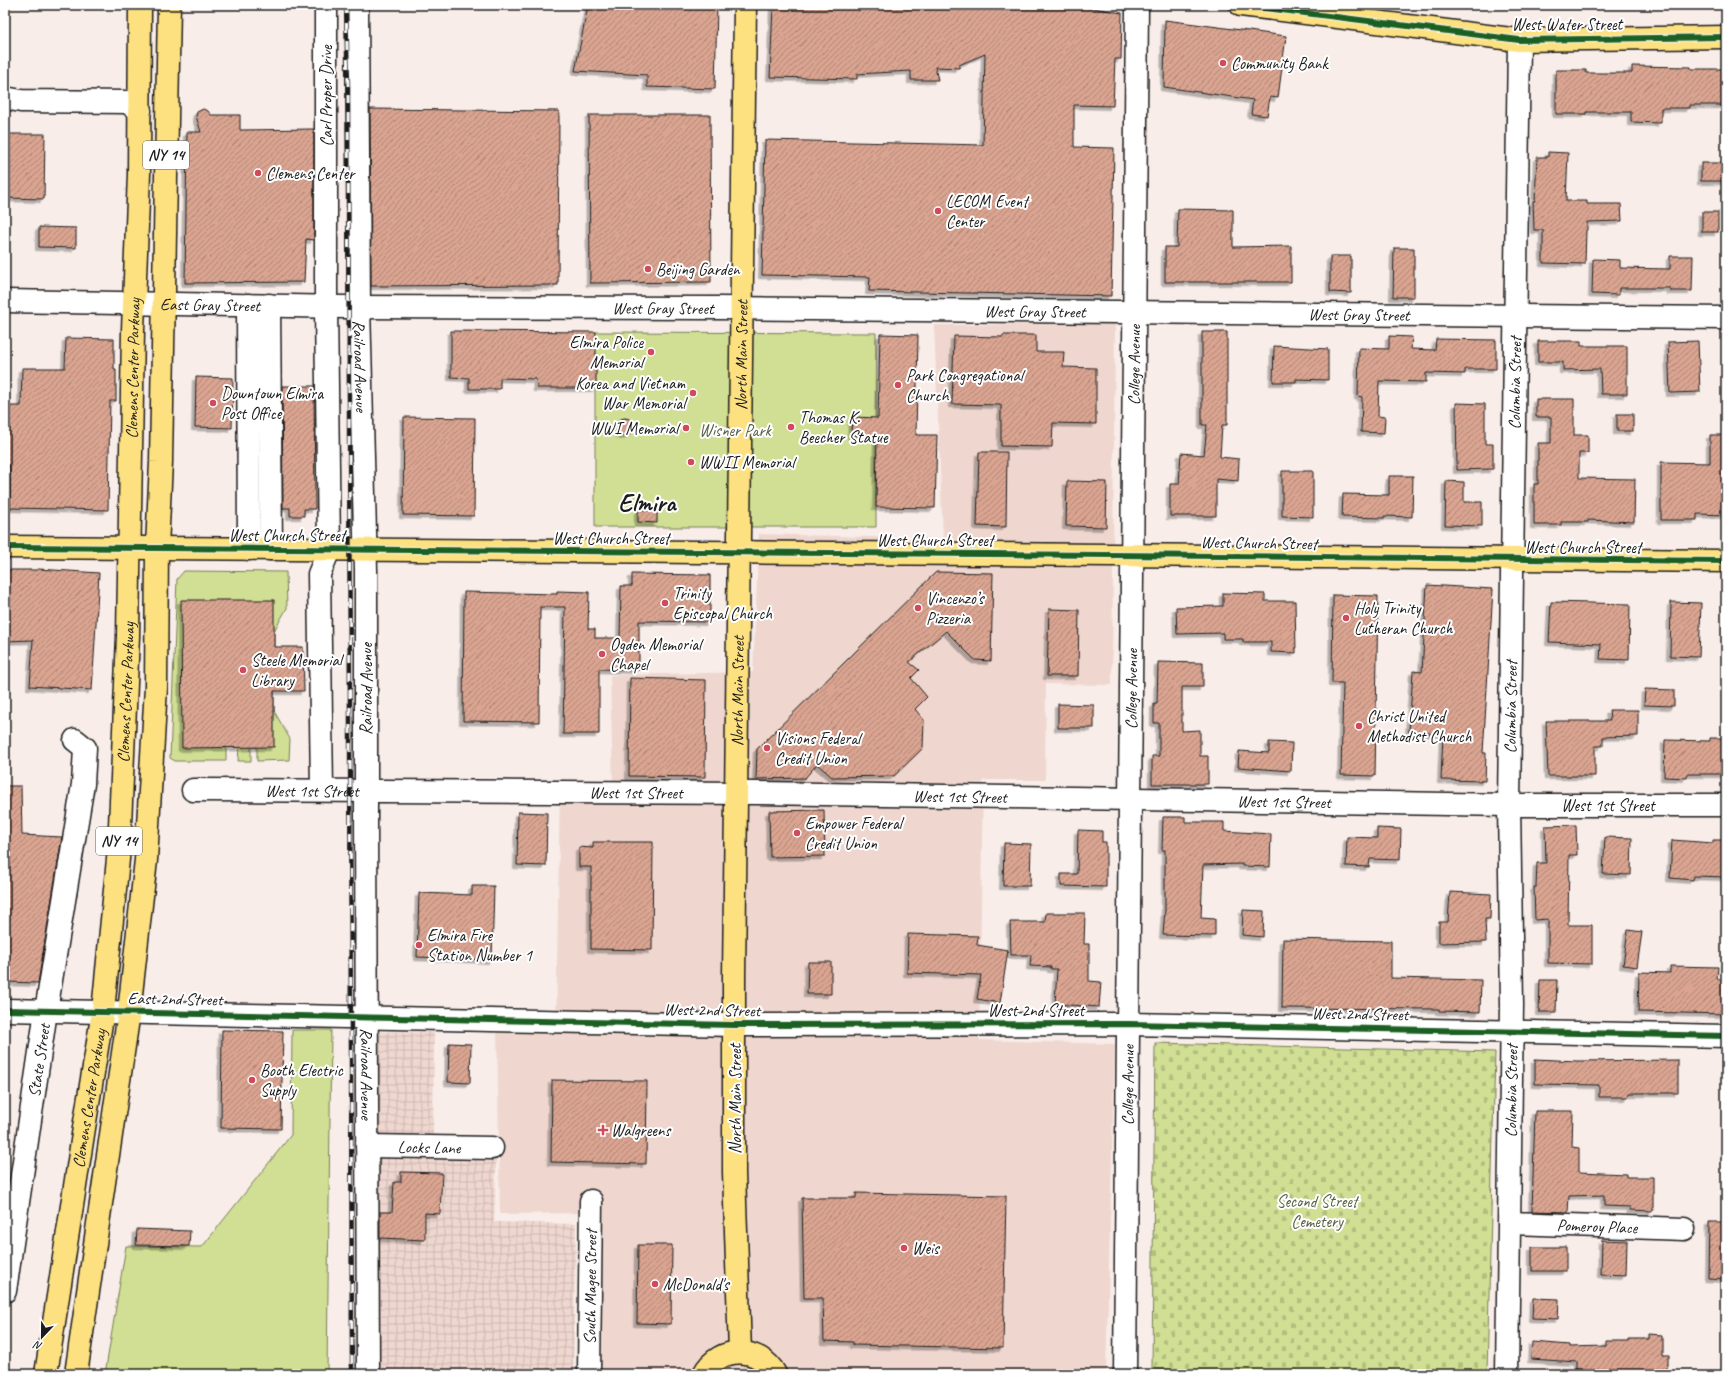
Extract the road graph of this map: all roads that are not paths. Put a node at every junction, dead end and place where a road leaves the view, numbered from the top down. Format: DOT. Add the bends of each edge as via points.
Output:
graph roads {
  1 [pos="140,5"];
  2 [pos="168,5"];
  3 [pos="326,5"];
  4 [pos="356,5"];
  5 [pos="745,5"];
  6 [pos="1137,5"];
  7 [pos="1241,5"];
  8 [pos="1726,37"];
  9 [pos="1519,40"];
  10 [pos="5,98"];
  11 [pos="140,111"];
  12 [pos="326,115"];
  13 [pos="356,115"];
  14 [pos="5,302"];
  15 [pos="134,304"];
  16 [pos="163,304"];
  17 [pos="259,305"];
  18 [pos="343,306"];
  19 [pos="741,308"];
  20 [pos="1134,313"];
  21 [pos="1514,317"];
  22 [pos="1726,318"];
  23 [pos="5,547"];
  24 [pos="143,548"];
  25 [pos="249,549"];
  26 [pos="271,549"];
  27 [pos="329,550"];
  28 [pos="366,550"];
  29 [pos="739,553"];
  30 [pos="1132,555"];
  31 [pos="1512,560"];
  32 [pos="1726,562"];
  33 [pos="75,740"];
  34 [pos="194,790"];
  35 [pos="322,790"];
  36 [pos="366,792"];
  37 [pos="736,793"];
  38 [pos="1130,800"];
  39 [pos="1509,805"];
  40 [pos="1726,806"];
  41 [pos="5,1010"];
  42 [pos="46,1011"];
  43 [pos="104,1011"];
  44 [pos="129,1012"];
  45 [pos="345,1016"];
  46 [pos="366,1017"];
  47 [pos="1128,1024"];
  48 [pos="734,1025"];
  49 [pos="1511,1031"];
  50 [pos="1726,1036"];
  51 [pos="367,1146"];
  52 [pos="492,1148"];
  53 [pos="591,1201"];
  54 [pos="1510,1223"];
  55 [pos="1684,1229"];
  56 [pos="6,1277"];
  57 [pos="740,1352"];
  58 [pos="46,1374"];
  59 [pos="76,1374"];
  60 [pos="368,1374"];
  61 [pos="589,1374"];
  62 [pos="704,1374"];
  63 [pos="775,1374"];
  64 [pos="1125,1374"];
  65 [pos="1507,1374"];
  1 -- 11 [label="main road, Clemens Center Parkway / NY 14"];
  2 -- 16 [label="main road, Clemens Center Parkway / NY 14"];
  3 -- 12 [label="street, Carl Proper Drive"];
  4 -- 13 [label="street, Railroad Avenue"];
  5 -- 19 [label="main road, North Main Street"];
  6 -- 20 [label="street, College Avenue"];
  7 -- 9 [label="main road, West Water Street"];
  8 -- 9 [label="main road, West Water Street"];
  9 -- 21 [label="street, Columbia Street"];
  10 -- 11 [label="street" via="21,101 127,102"];
  11 -- 15 [label="main road, Clemens Center Parkway / NY 14"];
  12 -- 13 [label="street"];
  12 -- 18 [label="street, Carl Proper Drive"];
  13 -- 18 [label="street, Railroad Avenue"];
  14 -- 15 [label="street, East Gray Street"];
  15 -- 16 [label="street, East Gray Street"];
  15 -- 24 [label="main road, Clemens Center Parkway / NY 14"];
  16 -- 17 [label="street, East Gray Street"];
  16 -- 24 [label="main road, Clemens Center Parkway / NY 14" via="161,462"];
  17 -- 18 [label="street, East Gray Street"];
  17 -- 25 [label="street"];
  17 -- 26 [label="street"];
  18 -- 19 [label="street, West Gray Street"];
  18 -- 27 [label="street, Railroad Avenue"];
  18 -- 28 [label="street, Railroad Avenue"];
  19 -- 20 [label="street, West Gray Street"];
  19 -- 29 [label="main road, North Main Street"];
  20 -- 21 [label="street, West Gray Street"];
  20 -- 30 [label="street, College Avenue"];
  21 -- 22 [label="street, West Gray Street"];
  21 -- 31 [label="street, Columbia Street"];
  23 -- 24 [label="main road, West Church Street"];
  24 -- 25 [label="main road, West Church Street"];
  24 -- 43 [label="main road, Clemens Center Parkway / NY 14" via="127,680 119,849"];
  24 -- 44 [label="main road, Clemens Center Parkway / NY 14" via="156,687 146,860"];
  25 -- 26 [label="main road, West Church Street"];
  26 -- 27 [label="main road, West Church Street"];
  27 -- 28 [label="main road, West Church Street"];
  27 -- 35 [label="street, Railroad Avenue" via="319,574"];
  28 -- 29 [label="main road, West Church Street"];
  28 -- 36 [label="street, Railroad Avenue"];
  29 -- 30 [label="main road, West Church Street"];
  29 -- 37 [label="main road, North Main Street"];
  30 -- 31 [label="main road, West Church Street"];
  30 -- 38 [label="street, College Avenue"];
  31 -- 32 [label="main road, West Church Street"];
  31 -- 39 [label="street, Columbia Street"];
  33 -- 42 [label="street, State Street" via="85,748 83,784"];
  34 -- 35 [label="street, West 1st Street"];
  35 -- 36 [label="street, West 1st Street"];
  36 -- 37 [label="street, West 1st Street"];
  36 -- 46 [label="street, Railroad Avenue"];
  37 -- 38 [label="street, West 1st Street"];
  37 -- 48 [label="main road, North Main Street"];
  38 -- 39 [label="street, West 1st Street"];
  38 -- 47 [label="street, College Avenue"];
  39 -- 40 [label="street, West 1st Street"];
  39 -- 49 [label="street, Columbia Street"];
  41 -- 42 [label="street, East 2nd Street"];
  42 -- 43 [label="street, East 2nd Street"];
  42 -- 56 [label="street, State Street"];
  43 -- 44 [label="street, East 2nd Street"];
  43 -- 58 [label="main road, Clemens Center Parkway / NY 14"];
  44 -- 45 [label="street, East 2nd Street"];
  44 -- 59 [label="main road, Clemens Center Parkway / NY 14"];
  45 -- 46 [label="street, West 2nd Street"];
  46 -- 48 [label="street, West 2nd Street"];
  46 -- 51 [label="street, Railroad Avenue"];
  47 -- 48 [label="street, West 2nd Street"];
  47 -- 49 [label="street, West 2nd Street"];
  47 -- 64 [label="street, College Avenue"];
  48 -- 57 [label="main road, North Main Street" via="734,1172"];
  49 -- 50 [label="street, West 2nd Street"];
  49 -- 54 [label="street, Columbia Street"];
  51 -- 52 [label="street, Locks Lane"];
  51 -- 60 [label="street, Railroad Avenue"];
  53 -- 61 [label="street, South Magee Street"];
  54 -- 55 [label="street, Pomeroy Place"];
  54 -- 65 [label="street, Columbia Street"];
  57 -- 62 [label="main road" via="721,1357 713,1362"];
  57 -- 63 [label="main road" via="749,1353 766,1362"];
}
